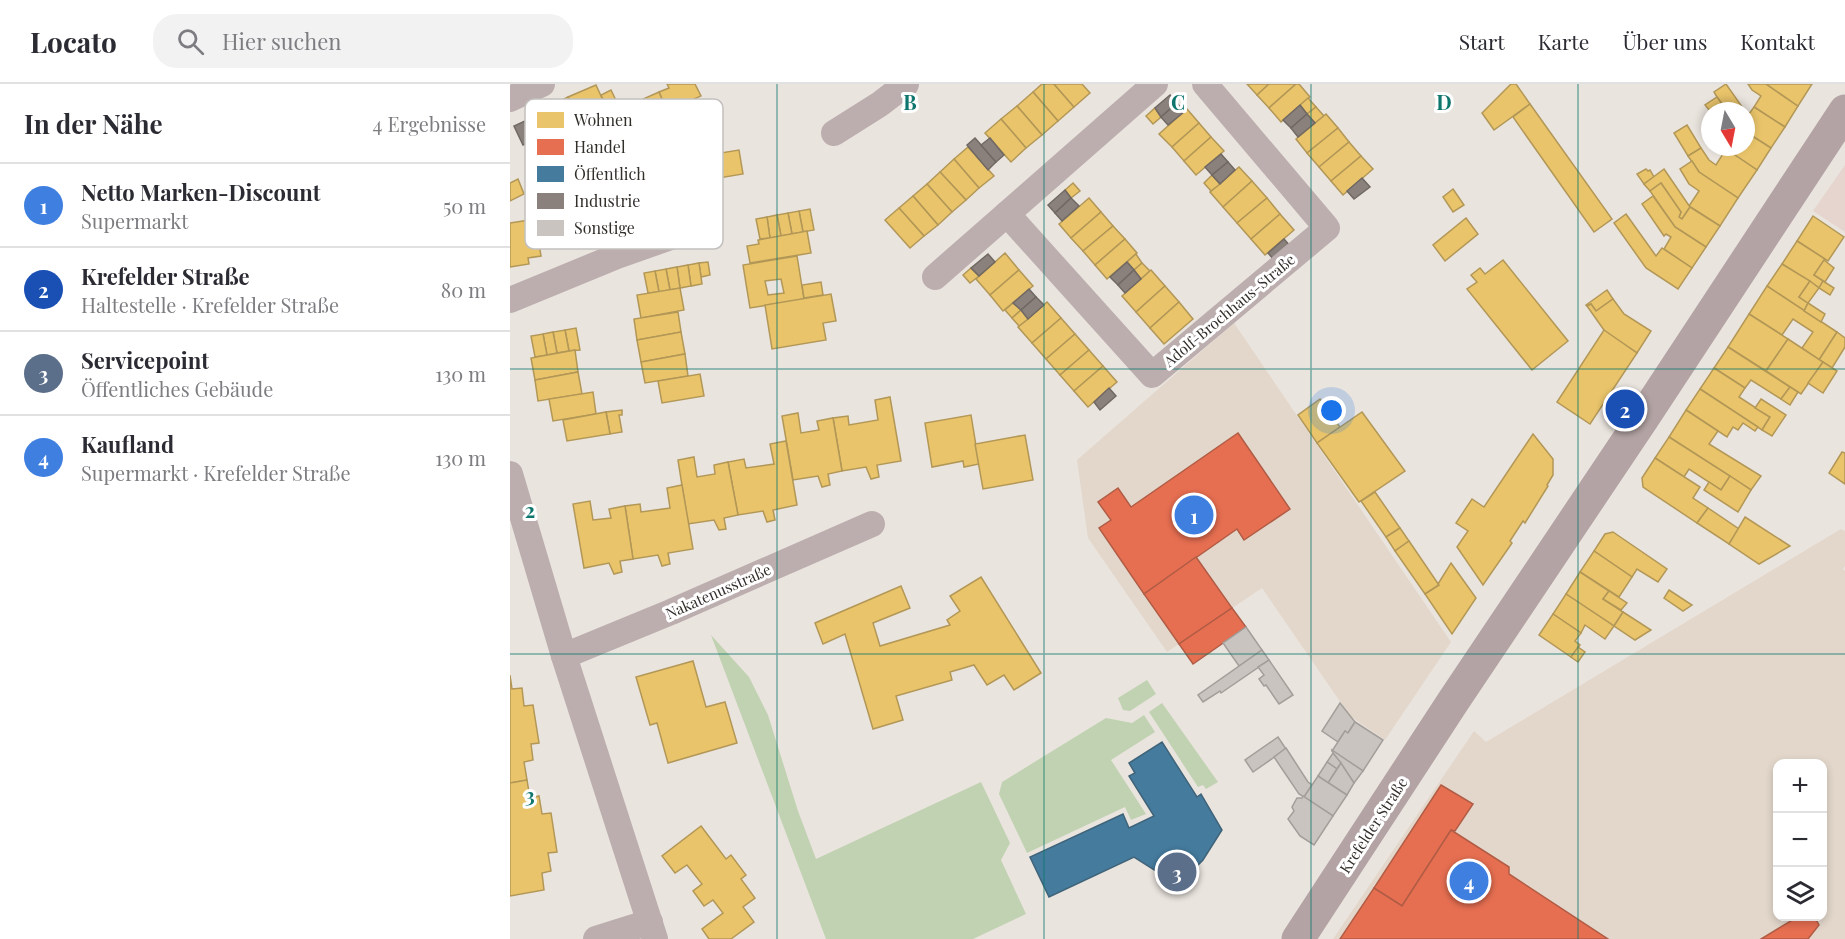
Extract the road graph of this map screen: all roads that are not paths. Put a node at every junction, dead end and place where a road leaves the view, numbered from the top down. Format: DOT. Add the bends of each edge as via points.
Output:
graph roads {
  1 [pos="542,84"];
  2 [pos="906,84"];
  3 [pos="1155,84"];
  4 [pos="1205,84"];
  5 [pos="510,99"];
  6 [pos="1845,111"];
  7 [pos="834,133"];
  8 [pos="1007,214"];
  9 [pos="637,249"];
  10 [pos="935,276"];
  11 [pos="510,300"];
  12 [pos="510,474"];
  13 [pos="872,524"];
  14 [pos="564,656"];
  15 [pos="652,930"];
  16 [pos="596,939"];
  17 [pos="1298,939"];
  1 -- 5 [label="street"];
  2 -- 7 [label="street"];
  3 -- 8 [label="street"];
  4 -- 8 [label="street, Adolf-Brochhaus-Straße" via="1327,228 1152,375"];
  6 -- 17 [label="main road, Krefelder Straße"];
  8 -- 10 [label="street"];
  9 -- 11 [label="street"];
  12 -- 14 [label="street"];
  13 -- 14 [label="street, Nakatenusstraße"];
  14 -- 15 [label="street"];
  15 -- 16 [label="street"];
}
